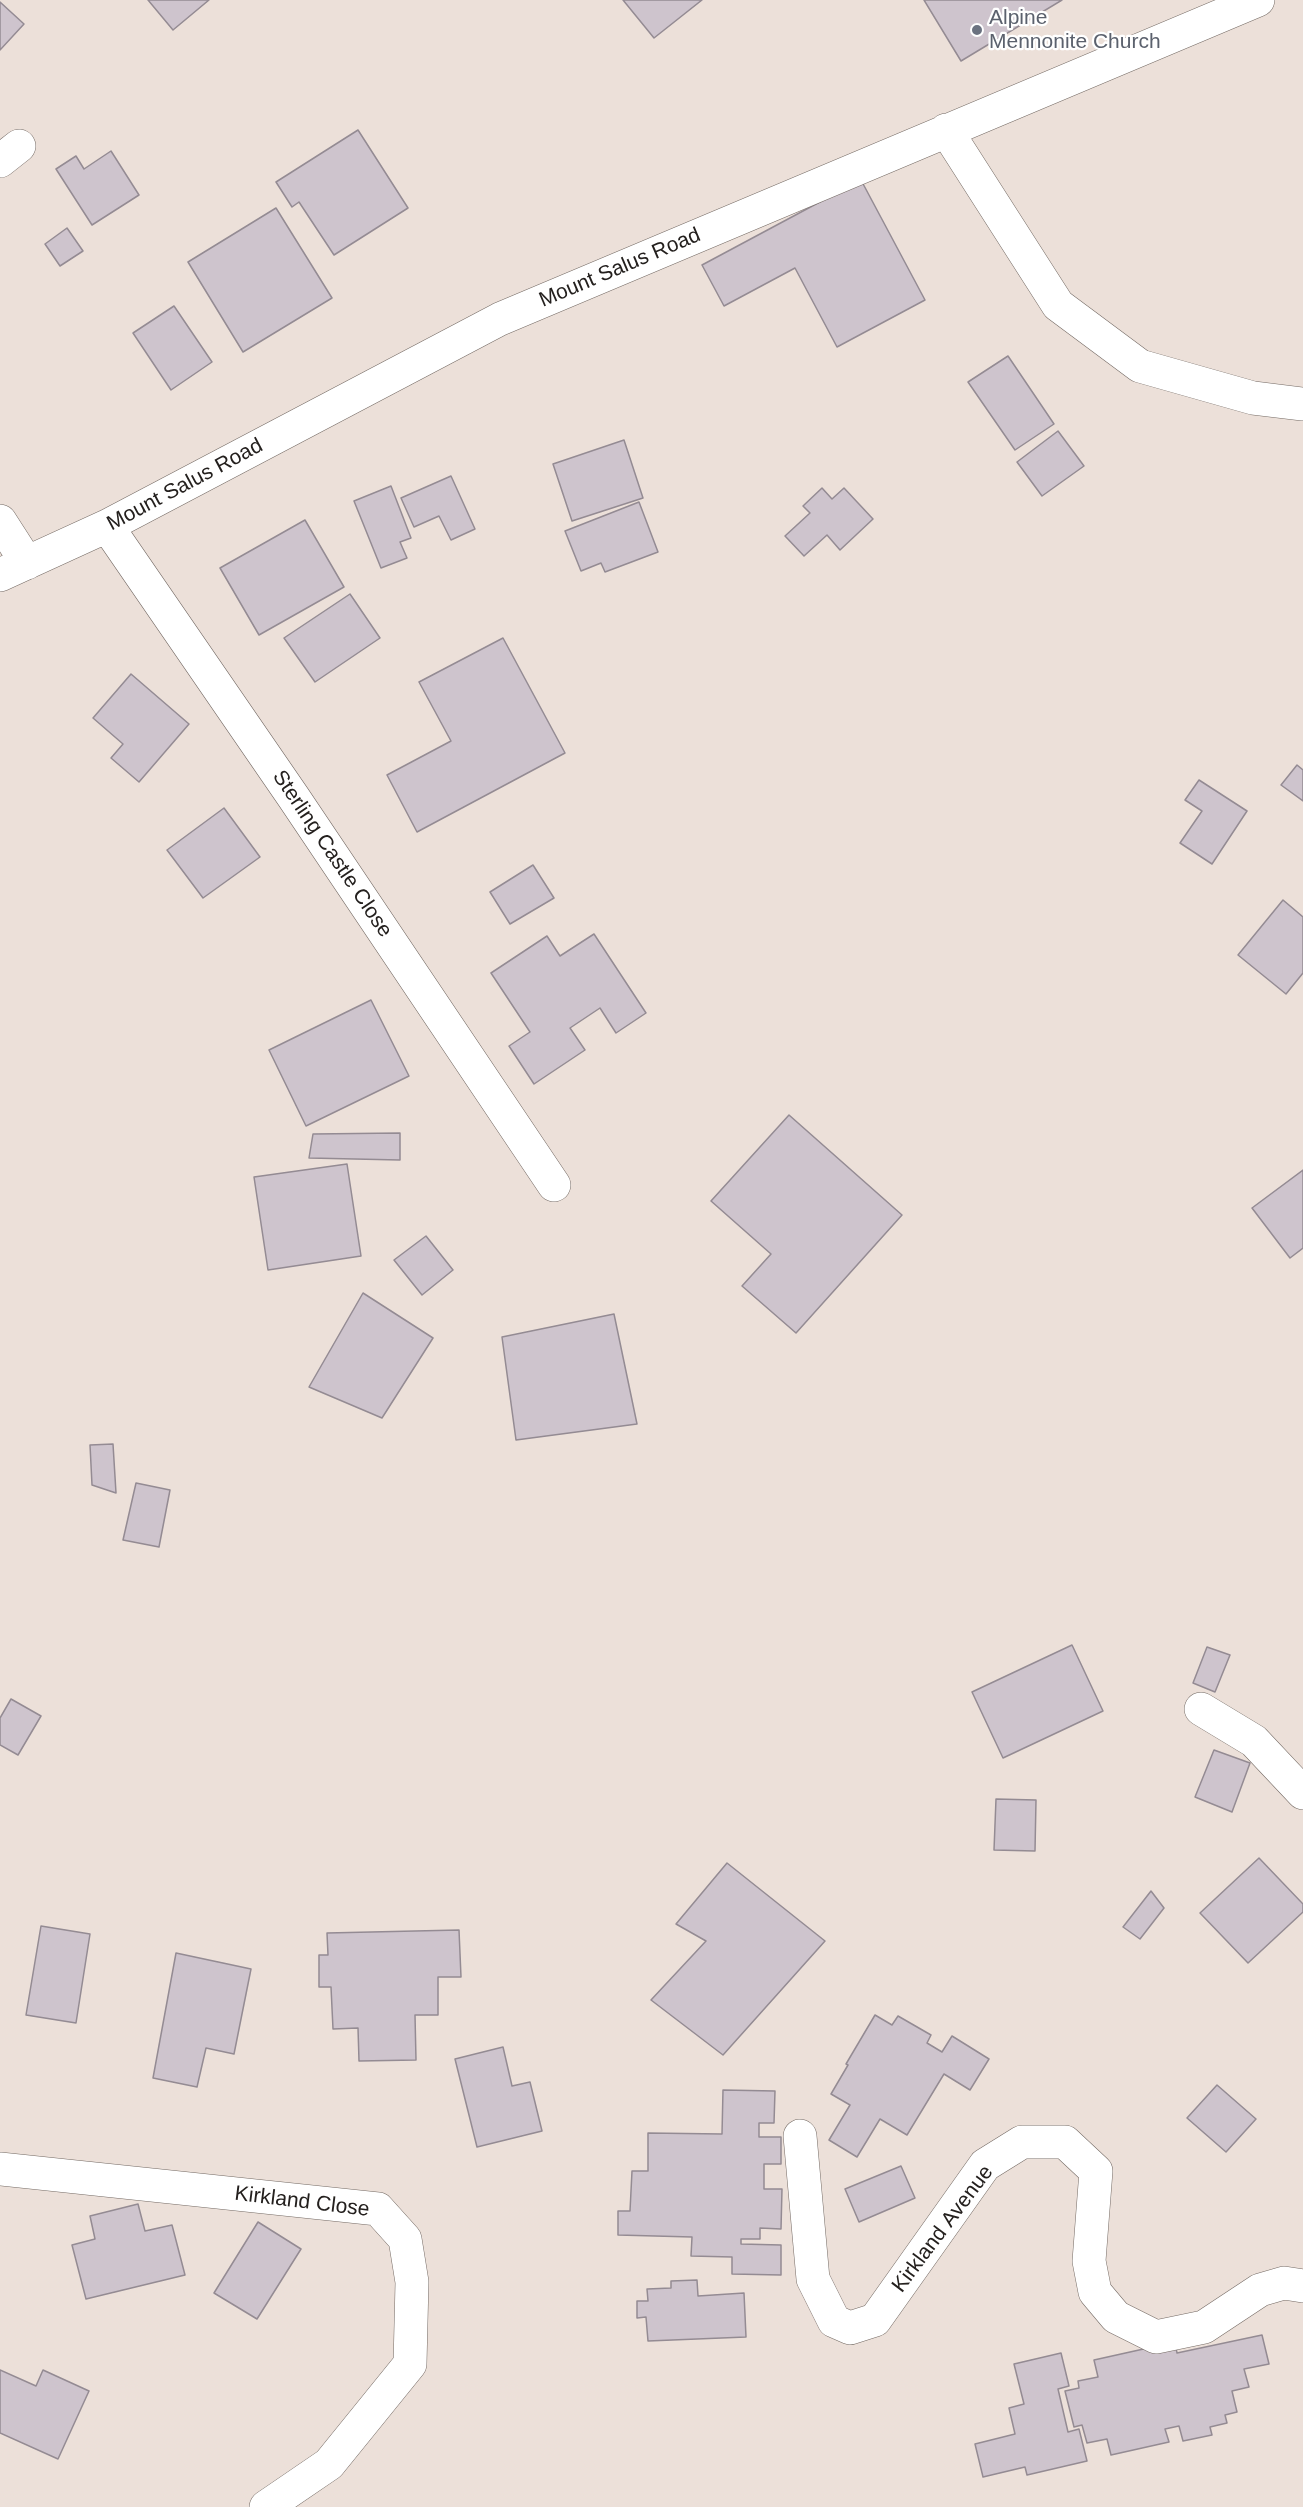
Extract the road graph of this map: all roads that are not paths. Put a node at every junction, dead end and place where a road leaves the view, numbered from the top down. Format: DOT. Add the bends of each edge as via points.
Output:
graph roads {
  1 [pos="1258,0"];
  2 [pos="946,130"];
  3 [pos="1303,404"];
  4 [pos="0,520"];
  5 [pos="107,526"];
  6 [pos="14,569"];
  7 [pos="555,1185"];
  8 [pos="1201,1709"];
  9 [pos="1303,1793"];
  10 [pos="800,2136"];
  11 [pos="0,2169"];
  12 [pos="1303,2286"];
  13 [pos="266,2507"];
  1 -- 2 [label="street, Mount Salus Road"];
  2 -- 3 [label="street" via="1058,305 1140,366 1253,398"];
  2 -- 5 [label="street, Mount Salus Road" via="500,319"];
  4 -- 6 [label="street"];
  5 -- 6 [label="street, Mount Salus Road"];
  5 -- 7 [label="street, Sterling Castle Close"];
  8 -- 9 [label="street" via="1254,1741"];
  10 -- 12 [label="street, Kirkland Avenue" via="813,2279 834,2321 850,2328 875,2320 985,2165 1023,2142 1065,2142 1096,2171 1089,2261 1095,2292 1116,2317 1156,2337 1204,2327 1260,2290 1284,2283"];
  11 -- 13 [label="street, Kirkland Close" via="378,2210 405,2239 412,2282 410,2364 329,2464"];
}
